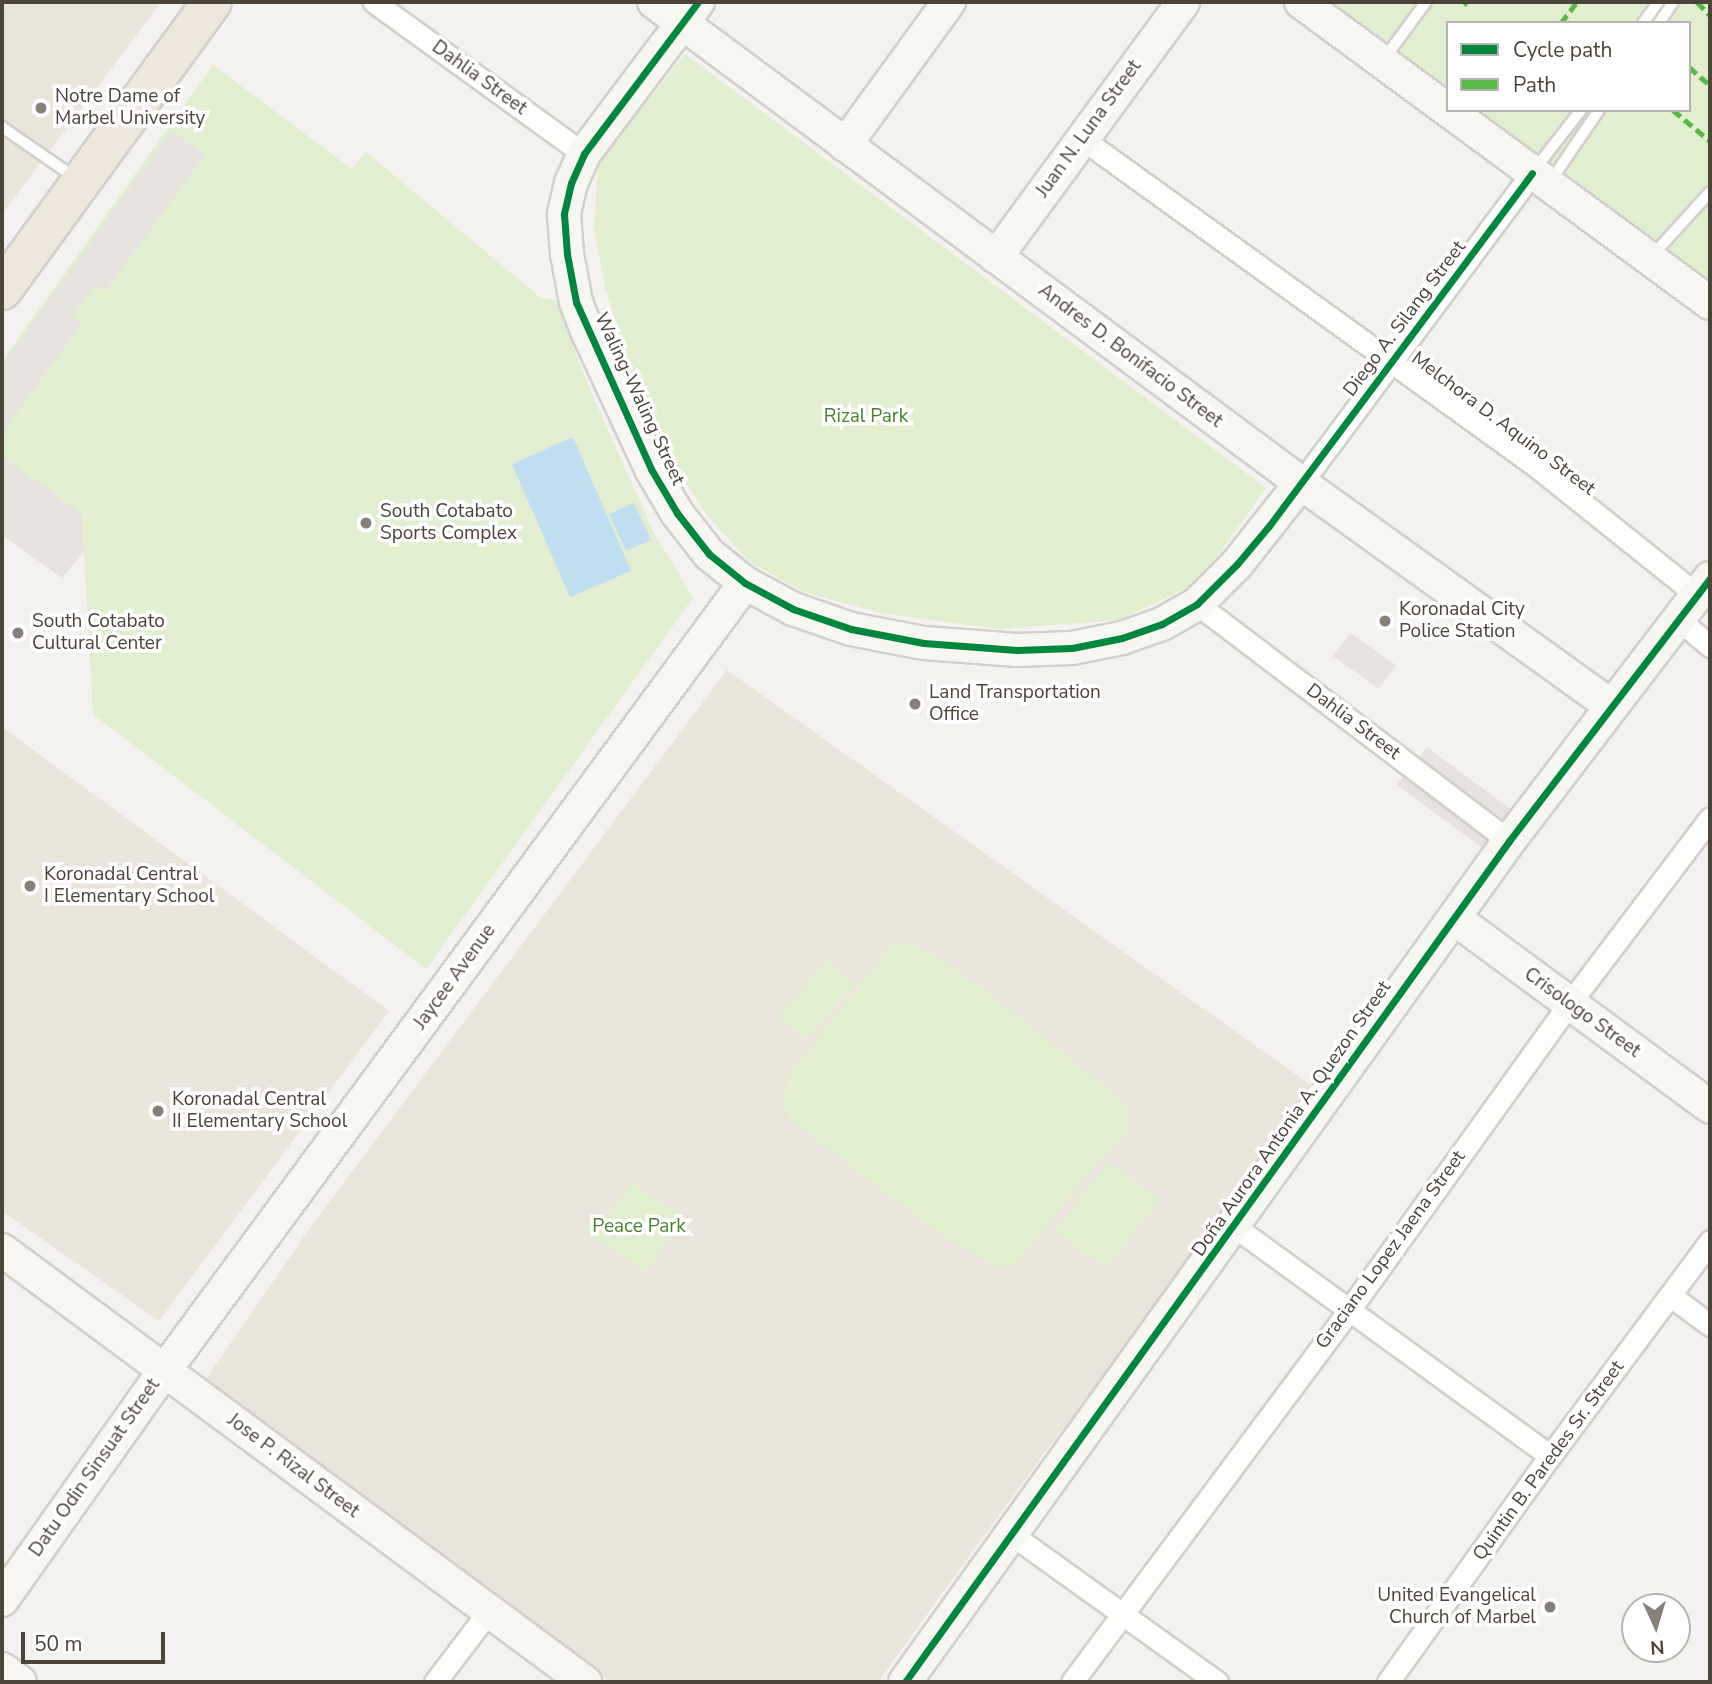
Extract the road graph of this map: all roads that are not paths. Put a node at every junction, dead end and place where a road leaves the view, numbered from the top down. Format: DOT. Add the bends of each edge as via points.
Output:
graph roads {
  1 [pos="212,2"];
  2 [pos="374,2"];
  3 [pos="654,2"];
  4 [pos="949,2"];
  5 [pos="1183,2"];
  6 [pos="1301,2"];
  7 [pos="1426,2"];
  8 [pos="1658,2"];
  9 [pos="1673,2"];
  10 [pos="690,13"];
  11 [pos="1644,21"];
  12 [pos="1659,21"];
  13 [pos="1382,62"];
  14 [pos="1446,109"];
  15 [pos="1450,112"];
  16 [pos="1580,112"];
  17 [pos="1597,112"];
  18 [pos="2,127"];
  19 [pos="1081,138"];
  20 [pos="845,145"];
  21 [pos="584,154"];
  22 [pos="1540,178"];
  23 [pos="80,181"];
  24 [pos="1710,192"];
  25 [pos="996,257"];
  26 [pos="1650,258"];
  27 [pos="2,290"];
  28 [pos="1710,303"];
  29 [pos="1394,362"];
  30 [pos="1301,483"];
  31 [pos="745,583"];
  32 [pos="1695,598"];
  33 [pos="1197,604"];
  34 [pos="1710,646"];
  35 [pos="1611,706"];
  36 [pos="1710,818"];
  37 [pos="1509,841"];
  38 [pos="1454,918"];
  39 [pos="1569,1004"];
  40 [pos="1710,1107"];
  41 [pos="1235,1227"];
  42 [pos="1710,1241"];
  43 [pos="2,1250"];
  44 [pos="1671,1296"];
  45 [pos="1349,1310"];
  46 [pos="1710,1325"];
  47 [pos="165,1370"];
  48 [pos="1550,1456"];
  49 [pos="1011,1534"];
  50 [pos="2,1600"];
  51 [pos="489,1611"];
  52 [pos="1125,1614"];
  53 [pos="2,1669"];
  54 [pos="20,1682"];
  55 [pos="435,1682"];
  56 [pos="585,1682"];
  57 [pos="905,1682"];
  58 [pos="1072,1682"];
  59 [pos="1217,1682"];
  60 [pos="1388,1682"];
  1 -- 23 [label="highway"];
  2 -- 21 [label="street, Dahlia Street"];
  3 -- 10 [label="street, Andres D. Bonifacio Street"];
  4 -- 20 [label="street"];
  5 -- 19 [label="street, Juan N. Luna Street"];
  6 -- 13 [label="street"];
  7 -- 13 [label="lane"];
  8 -- 11 [label="lane"];
  9 -- 12 [label="lane"];
  10 -- 20 [label="street, Andres D. Bonifacio Street"];
  10 -- 21 [label="street, Waling-Waling Street"];
  13 -- 14 [label="street"];
  15 -- 22 [label="street"];
  16 -- 22 [label="lane"];
  17 -- 22 [label="lane"];
  18 -- 23 [label="lane"];
  19 -- 25 [label="street, Juan N. Luna Street"];
  19 -- 29 [label="street, Melchora D. Aquino Street"];
  20 -- 25 [label="street, Andres D. Bonifacio Street"];
  21 -- 31 [label="street, Waling-Waling Street" via="564,214 576,302 628,422 677,513 709,554"];
  22 -- 26 [label="street"];
  22 -- 29 [label="street, Diego A. Silang Street"];
  23 -- 27 [label="highway"];
  24 -- 26 [label="lane"];
  25 -- 30 [label="street, Andres D. Bonifacio Street"];
  26 -- 28 [label="street"];
  29 -- 30 [label="street, Diego A. Silang Street"];
  29 -- 32 [label="street, Melchora D. Aquino Street" via="1536,466"];
  30 -- 33 [label="street, Waling-Waling Street" via="1237,564"];
  30 -- 35 [label="street, Andres D. Bonifacio Street"];
  31 -- 33 [label="street, Waling-Waling Street" via="793,608 851,629 924,643 1017,650 1072,648 1122,638 1162,624"];
  31 -- 47 [label="street, Jaycee Avenue"];
  32 -- 34 [label="street, Melchora D. Aquino Street"];
  32 -- 35 [label="street, Doña Aurora Antonia A. Quezon Street"];
  33 -- 37 [label="street, Dahlia Street"];
  35 -- 37 [label="street, Doña Aurora Antonia A. Quezon Street"];
  36 -- 39 [label="street, Graciano Lopez Jaena Street"];
  37 -- 38 [label="street, Doña Aurora Antonia A. Quezon Street"];
  38 -- 39 [label="street, Crisologo Street"];
  38 -- 41 [label="street, Doña Aurora Antonia A. Quezon Street"];
  39 -- 40 [label="street, Crisologo Street"];
  39 -- 45 [label="street, Graciano Lopez Jaena Street"];
  41 -- 45 [label="street"];
  41 -- 49 [label="street, Doña Aurora Antonia A. Quezon Street"];
  42 -- 44 [label="street, Quintin B. Paredes Sr. Street"];
  43 -- 47 [label="street, Jose P. Rizal Street"];
  44 -- 46 [label="street"];
  44 -- 48 [label="street, Quintin B. Paredes Sr. Street"];
  45 -- 48 [label="street"];
  45 -- 52 [label="street, Graciano Lopez Jaena Street"];
  47 -- 50 [label="street, Datu Odin Sinsuat Street"];
  47 -- 51 [label="street, Jose P. Rizal Street"];
  48 -- 60 [label="street, Quintin B. Paredes Sr. Street"];
  49 -- 52 [label="street"];
  49 -- 57 [label="street, Doña Aurora Antonia A. Quezon Street"];
  51 -- 55 [label="street"];
  51 -- 56 [label="street, Jose P. Rizal Street"];
  52 -- 58 [label="street, Graciano Lopez Jaena Street"];
  52 -- 59 [label="street"];
  53 -- 54 [label="street"];
}
